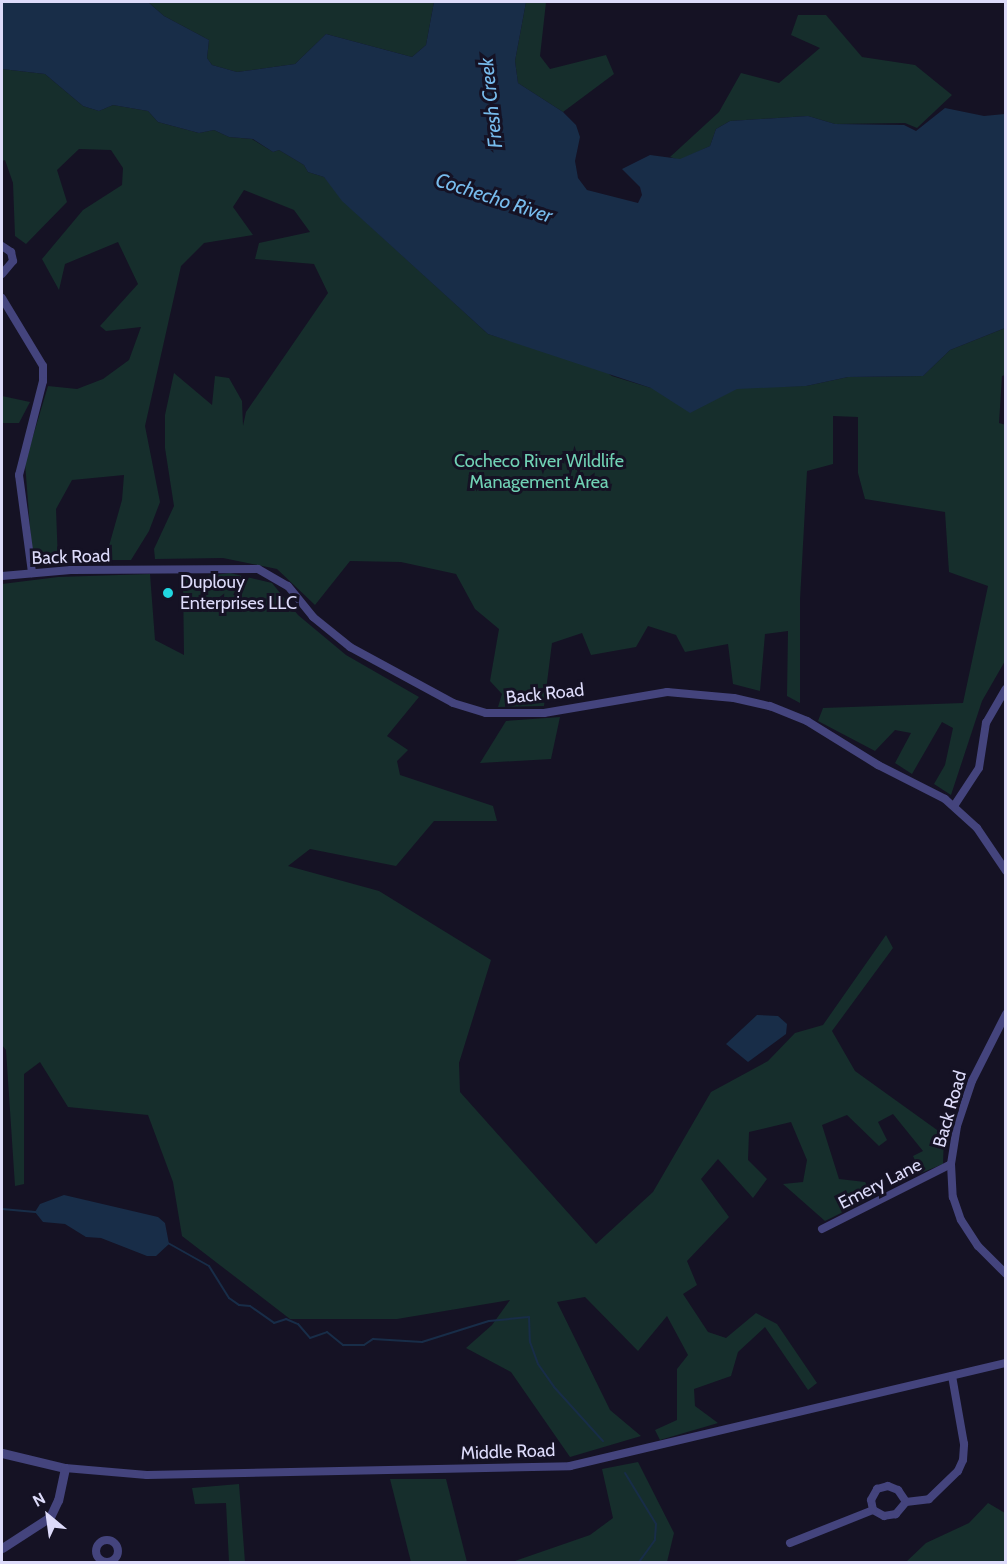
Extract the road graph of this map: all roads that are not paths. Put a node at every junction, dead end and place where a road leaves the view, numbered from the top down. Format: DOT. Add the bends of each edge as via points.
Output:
graph roads {
  1 [pos="2,246"];
  2 [pos="2,274"];
  3 [pos="2,298"];
  4 [pos="32,573"];
  5 [pos="2,576"];
  6 [pos="1005,689"];
  7 [pos="954,806"];
  8 [pos="1005,871"];
  9 [pos="1005,1014"];
  10 [pos="951,1164"];
  11 [pos="822,1229"];
  12 [pos="1005,1274"];
  13 [pos="1005,1363"];
  14 [pos="952,1376"];
  15 [pos="2,1453"];
  16 [pos="65,1468"];
  17 [pos="906,1502"];
  18 [pos="873,1510"];
  19 [pos="790,1543"];
  20 [pos="2,1548"];
  1 -- 2 [label="street" via="11,252 13,261"];
  3 -- 4 [label="street" via="44,366 19,475"];
  4 -- 5 [label="street, Back Road"];
  4 -- 7 [label="street, Back Road" via="258,569 280,579 313,617 350,647 419,687 470,709 504,715 544,713 667,692 750,701 807,721"];
  6 -- 7 [label="street" via="986,723 979,768"];
  7 -- 8 [label="street, Back Road" via="977,828"];
  9 -- 10 [label="street, Back Road" via="972,1081 957,1126"];
  10 -- 11 [label="street, Emery Lane"];
  10 -- 12 [label="street, Back Road" via="953,1197 961,1220 978,1246"];
  13 -- 14 [label="street, Middle Road"];
  14 -- 16 [label="street, Middle Road" via="618,1457 553,1468 170,1475"];
  14 -- 17 [label="street" via="964,1444 963,1460 958,1471 933,1496"];
  15 -- 16 [label="street, Middle Road"];
  16 -- 20 [label="street" via="50,1517"];
  17 -- 18 [label="street" via="892,1516"];
  17 -- 18 [label="street" via="895,1488 884,1486 873,1494"];
  18 -- 19 [label="street"];
}
